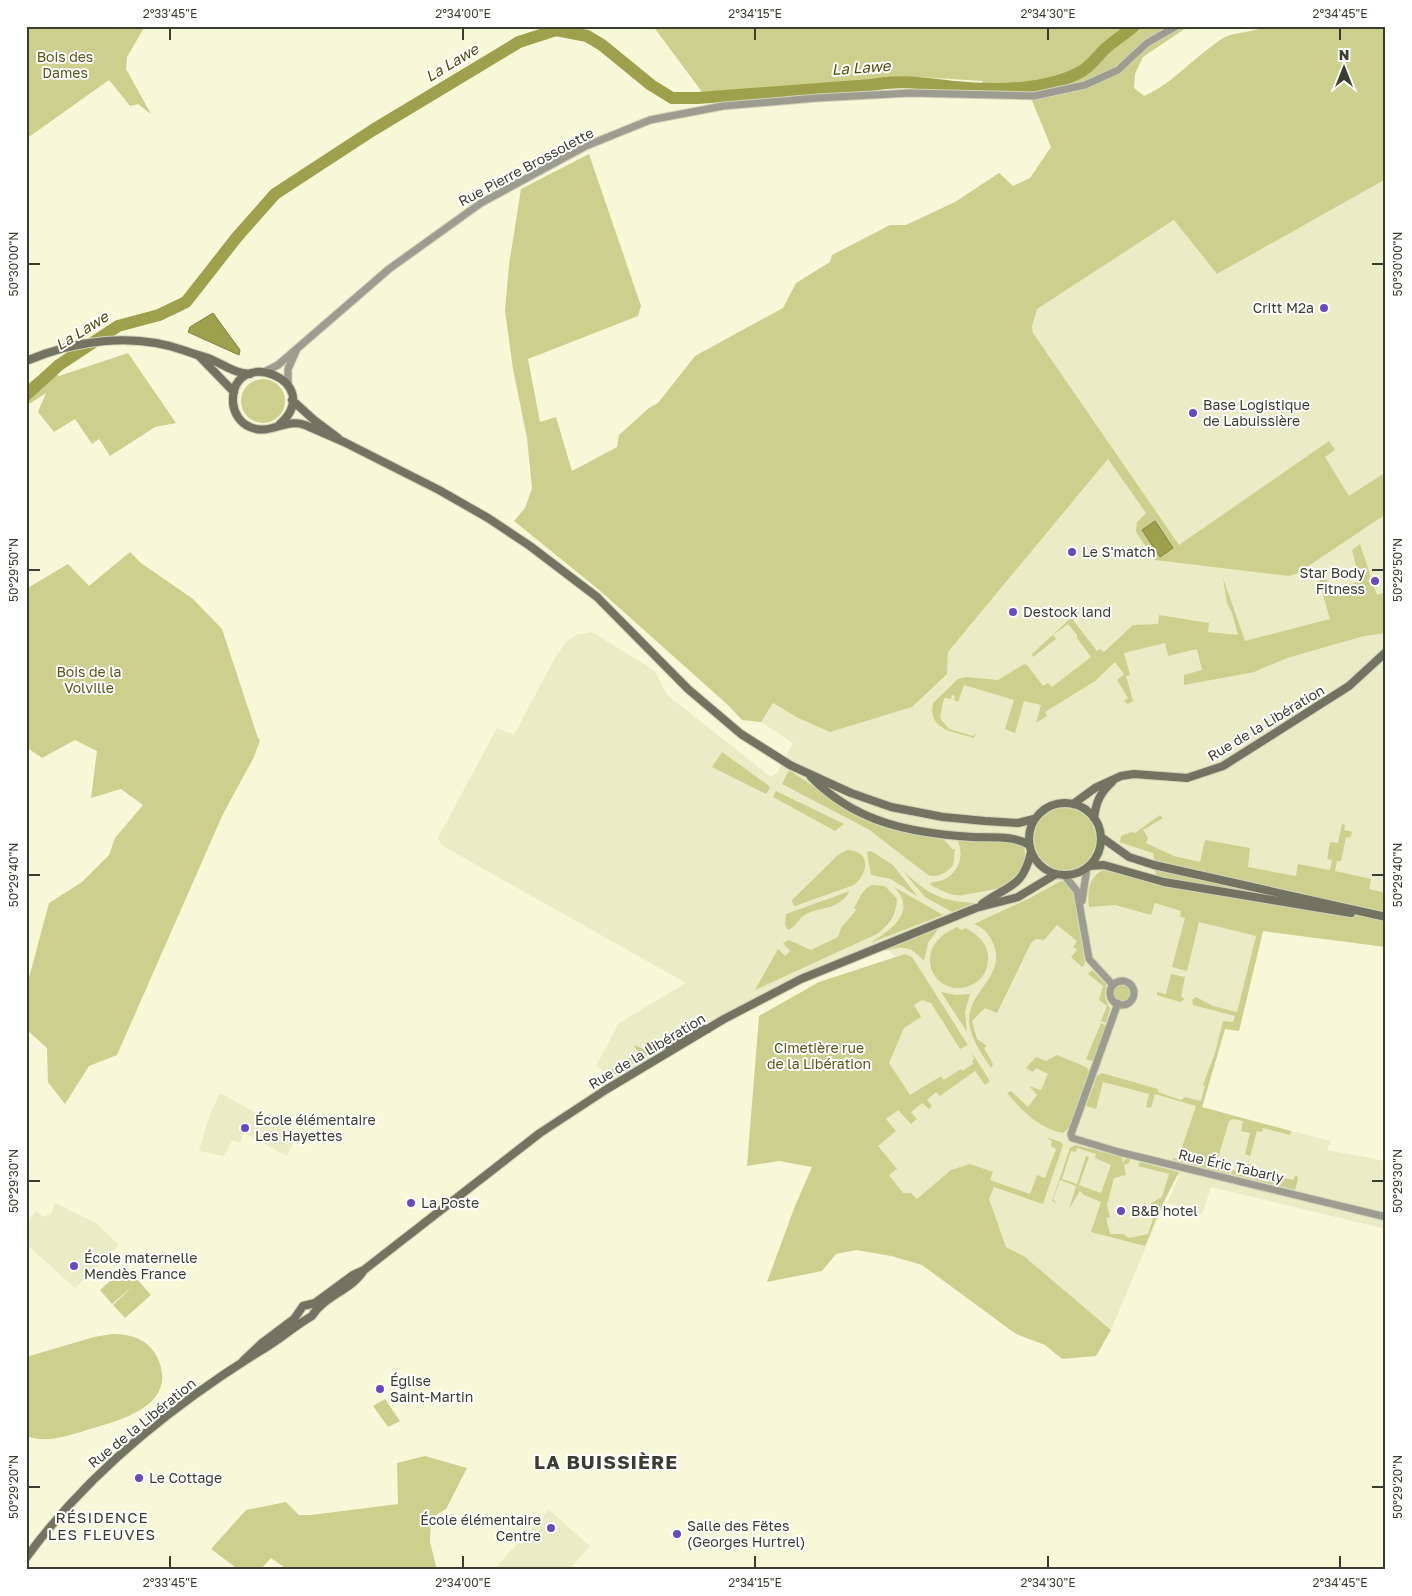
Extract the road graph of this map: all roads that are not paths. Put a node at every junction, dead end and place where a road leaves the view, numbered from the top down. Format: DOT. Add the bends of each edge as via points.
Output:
graph roads {
  1 [pos="1177,26"];
  2 [pos="298,348"];
  3 [pos="199,356"];
  4 [pos="26,361"];
  5 [pos="266,371"];
  6 [pos="250,374"];
  7 [pos="288,385"];
  8 [pos="234,392"];
  9 [pos="292,400"];
  10 [pos="279,425"];
  11 [pos="344,442"];
  12 [pos="1386,652"];
  13 [pos="808,774"];
  14 [pos="1115,778"];
  15 [pos="1073,804"];
  16 [pos="1094,818"];
  17 [pos="1034,819"];
  18 [pos="1101,837"];
  19 [pos="1030,849"];
  20 [pos="1088,867"];
  21 [pos="1060,875"];
  22 [pos="976,908"];
  23 [pos="1081,909"];
  24 [pos="1375,915"];
  25 [pos="1386,917"];
  26 [pos="1113,985"];
  27 [pos="1118,1004"];
  28 [pos="708,1029"];
  29 [pos="649,1047"];
  30 [pos="1386,1217"];
  31 [pos="364,1270"];
  32 [pos="309,1305"];
  33 [pos="301,1311"];
  34 [pos="315,1312"];
  35 [pos="307,1318"];
  36 [pos="243,1361"];
  37 [pos="26,1558"];
  1 -- 2 [label="street, Rue Pierre Brossolette" via="1147,43 1118,70 1085,85 1043,94 910,93 817,98 722,106 650,120 586,146 481,203 389,269"];
  2 -- 5 [label="street, Rue Pierre Brossolette"];
  2 -- 7 [label="street, Rue Pierre Brossolette" via="288,369"];
  3 -- 4 [label="main road" via="163,345 114,340 85,343"];
  3 -- 6 [label="main road" via="234,372"];
  3 -- 8 [label="main road"];
  5 -- 6 [label="main road"];
  5 -- 7 [label="main road"];
  6 -- 8 [label="main road" via="240,381"];
  7 -- 9 [label="main road"];
  8 -- 10 [label="main road" via="234,408 246,425 263,430"];
  9 -- 10 [label="main road" via="289,414"];
  9 -- 11 [label="main road"];
  10 -- 11 [label="main road" via="296,422"];
  11 -- 13 [label="main road" via="488,518 566,571 597,596 688,689 741,734"];
  12 -- 14 [label="main road, Rue de la Libération" via="1349,686 1223,766 1187,778 1130,774"];
  13 -- 17 [label="main road" via="877,803 923,814 1018,823"];
  13 -- 19 [label="main road" via="849,806 892,827 1017,839"];
  14 -- 15 [label="main road, Rue de la Libération"];
  14 -- 16 [label="main road" via="1100,793"];
  15 -- 16 [label="main road" via="1081,806"];
  15 -- 17 [label="main road" via="1052,805"];
  16 -- 18 [label="main road"];
  17 -- 19 [label="main road" via="1029,832"];
  18 -- 20 [label="main road" via="1097,856"];
  18 -- 24 [label="main road" via="1129,856 1154,866"];
  19 -- 21 [label="main road" via="1044,869"];
  19 -- 22 [label="main road, Rue de la Libération" via="1028,866 1017,884"];
  20 -- 21 [label="main road" via="1076,874"];
  20 -- 23 [label="street"];
  20 -- 24 [label="main road" via="1104,865 1164,882 1229,894"];
  21 -- 22 [label="main road, Rue de la Libération" via="1018,897"];
  21 -- 23 [label="street" via="1077,890"];
  22 -- 28 [label="main road, Rue de la Libération" via="801,979"];
  23 -- 26 [label="street" via="1089,959"];
  24 -- 25 [label="main road"];
  26 -- 27 [label="street" via="1110,994"];
  26 -- 27 [label="street" via="1125,981 1134,990 1130,1002"];
  27 -- 30 [label="street, Rue Éric Tabarly" via="1072,1138"];
  28 -- 29 [label="main road" via="697,1029 664,1047"];
  28 -- 31 [label="main road, Rue de la Libération" via="606,1089 540,1133"];
  31 -- 32 [label="main road, Rue de la Libération"];
  31 -- 34 [label="main road, Rue de la Libération" via="359,1279"];
  32 -- 33 [label="main road" via="303,1306"];
  32 -- 34 [label="main road"];
  33 -- 35 [label="main road"];
  33 -- 36 [label="main road, Rue de la Libération"];
  34 -- 35 [label="main road"];
  35 -- 36 [label="main road, Rue de la Libération"];
  36 -- 37 [label="main road, Rue de la Libération" via="115,1457 63,1510"];
}
